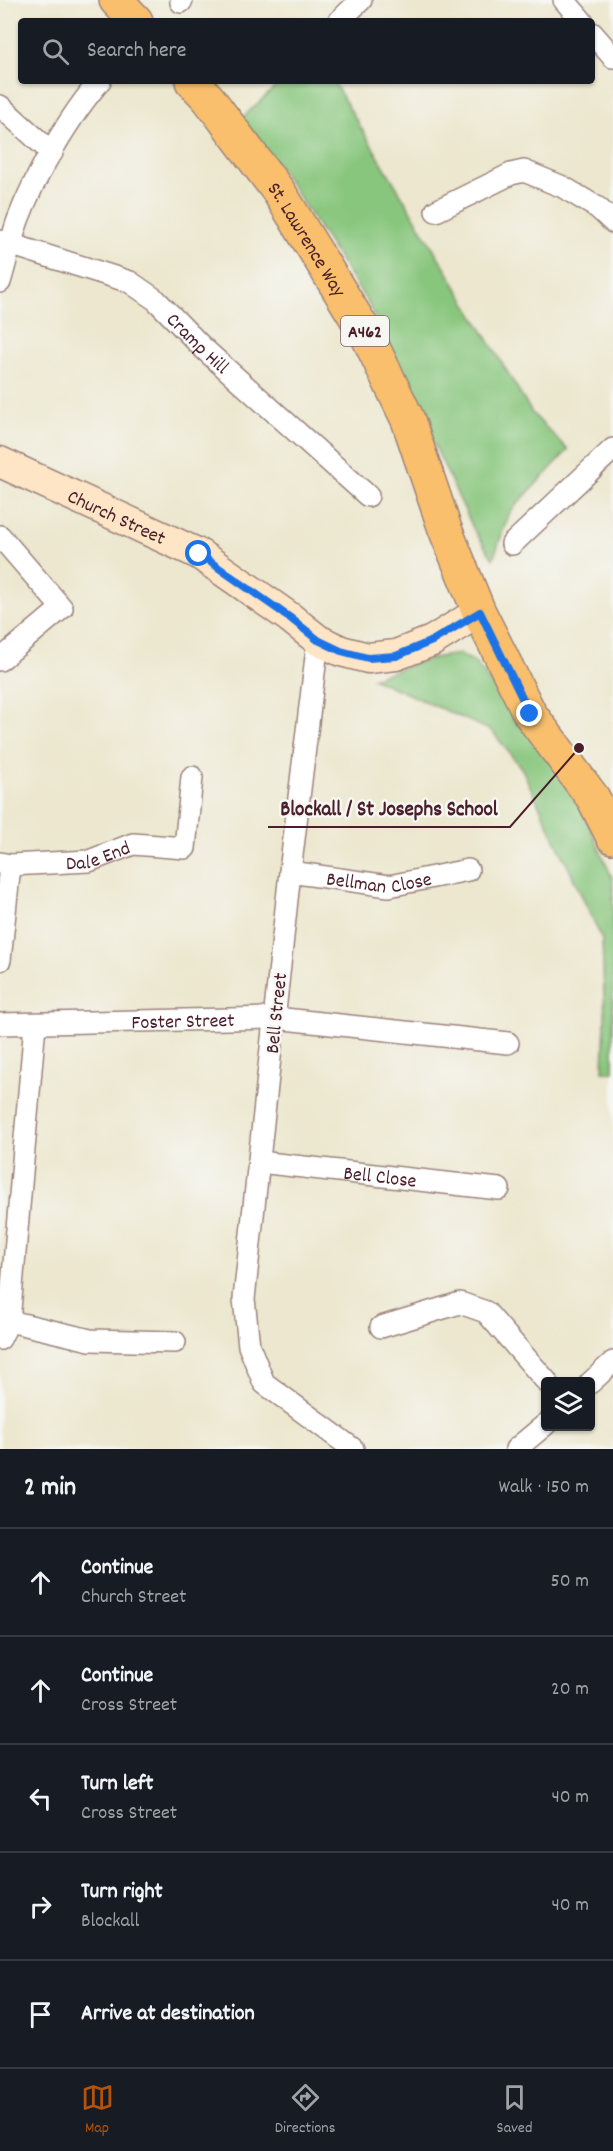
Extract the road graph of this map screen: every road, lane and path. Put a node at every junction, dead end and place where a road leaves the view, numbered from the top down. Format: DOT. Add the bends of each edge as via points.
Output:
graph roads {
  1 [pos="116,0"];
  2 [pos="361,0"];
  3 [pos="564,0"];
  4 [pos="133,18"];
  5 [pos="342,18"];
  6 [pos="579,18"];
  7 [pos="595,36"];
  8 [pos="613,57"];
  9 [pos="97,84"];
  10 [pos="195,84"];
  11 [pos="0,106"];
  12 [pos="52,153"];
  13 [pos="436,211"];
  14 [pos="613,222"];
  15 [pos="6,243"];
  16 [pos="0,282"];
  17 [pos="613,449"];
  18 [pos="0,462"];
  19 [pos="368,496"];
  20 [pos="0,536"];
  21 [pos="512,544"];
  22 [pos="480,612"];
  23 [pos="318,640"];
  24 [pos="0,660"];
  25 [pos="192,777"];
  26 [pos="613,837"];
  27 [pos="5,864"];
  28 [pos="468,870"];
  29 [pos="290,872"];
  30 [pos="0,960"];
  31 [pos="275,1018"];
  32 [pos="0,1024"];
  33 [pos="35,1024"];
  34 [pos="508,1043"];
  35 [pos="259,1162"];
  36 [pos="499,1189"];
  37 [pos="381,1327"];
  38 [pos="4,1330"];
  39 [pos="175,1342"];
  40 [pos="613,1362"];
  41 [pos="543,1377"];
  42 [pos="595,1379"];
  43 [pos="541,1428"];
  44 [pos="353,1449"];
  45 [pos="516,1449"];
  1 -- 4 [label="main road"];
  2 -- 5 [label="street"];
  3 -- 6 [label="street"];
  7 -- 8 [label="street"];
  9 -- 12 [label="street" via="83,100"];
  10 -- 22 [label="main road, St. Lawrence Way / A462" via="279,192 368,337 408,420 445,529"];
  11 -- 12 [label="street"];
  12 -- 15 [label="street"];
  13 -- 14 [label="street" via="524,171 563,187"];
  15 -- 16 [label="street"];
  15 -- 19 [label="street, Cramp Hill" via="130,282 156,300 203,348"];
  17 -- 21 [label="street"];
  18 -- 23 [label="street, Church Street" via="199,554"];
  20 -- 24 [label="street" via="62,608"];
  22 -- 23 [label="street, Church Street" via="432,641 396,656 368,658"];
  22 -- 26 [label="main road, A462" via="530,714 592,798"];
  23 -- 29 [label="street, Bell Street"];
  25 -- 27 [label="street, Dale End" via="185,848 133,844 88,861"];
  27 -- 30 [label="street, Dale End"];
  28 -- 29 [label="street, Bellman Close" via="389,886"];
  29 -- 31 [label="street, Bell Street"];
  31 -- 33 [label="street, Foster Street"];
  31 -- 34 [label="street, Foster Street"];
  31 -- 35 [label="street, Bell Street"];
  32 -- 33 [label="street, Foster Street"];
  33 -- 38 [label="street"];
  35 -- 36 [label="street, Bell Close"];
  35 -- 44 [label="street, Bell Street" via="244,1299 249,1346 264,1383"];
  37 -- 41 [label="street" via="460,1303 486,1312"];
  38 -- 39 [label="street" via="90,1340"];
  40 -- 42 [label="street"];
  43 -- 45 [label="street"];
}
